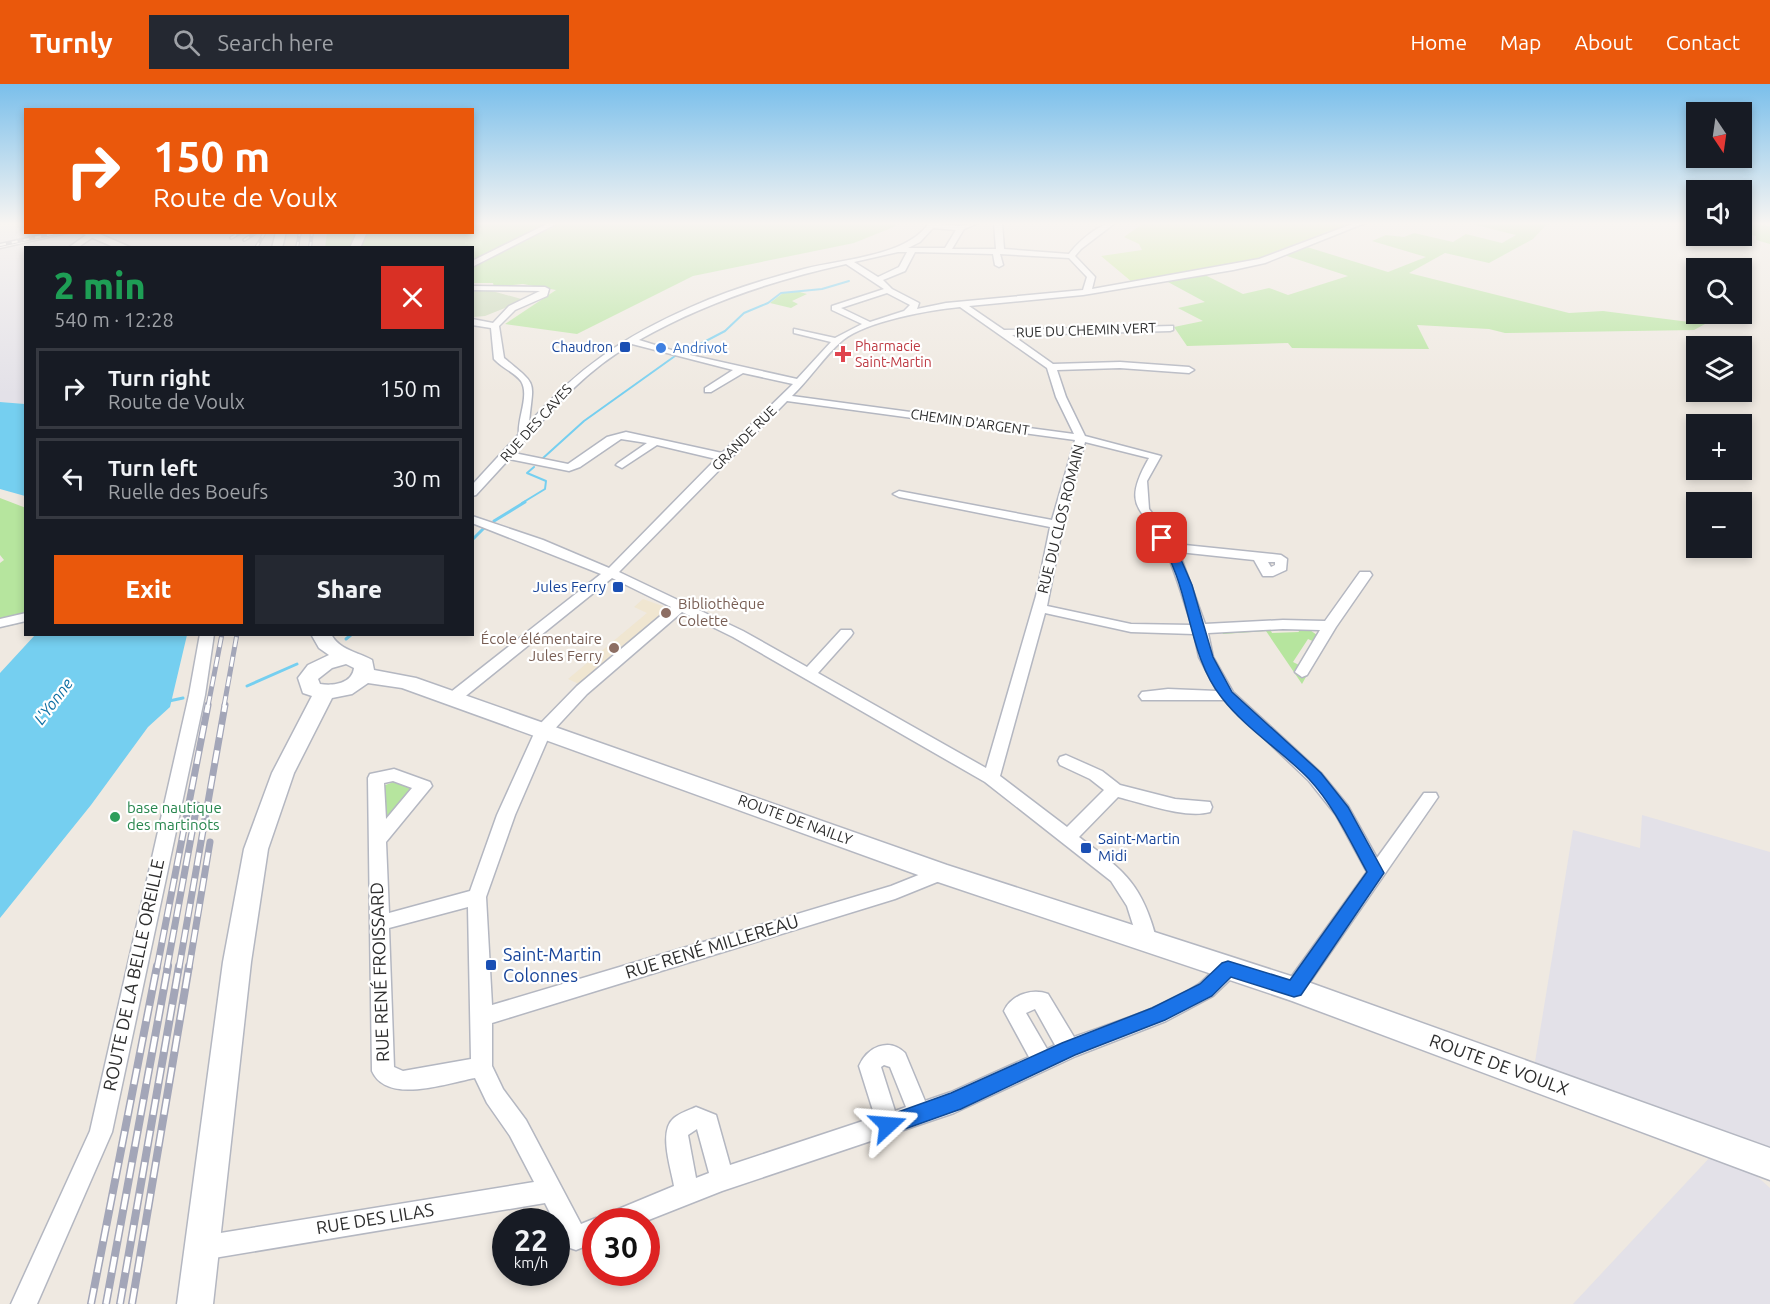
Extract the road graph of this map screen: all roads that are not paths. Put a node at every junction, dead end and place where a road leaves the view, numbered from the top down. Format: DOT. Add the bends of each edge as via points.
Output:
graph roads {
  1 [pos="778,280"];
  2 [pos="877,280"];
  3 [pos="1090,280"];
  4 [pos="1160,280"];
  5 [pos="474,288"];
  6 [pos="888,290"];
  7 [pos="1087,292"];
  8 [pos="962,305"];
  9 [pos="908,313"];
  10 [pos="474,322"];
  11 [pos="866,323"];
  12 [pos="495,326"];
  13 [pos="1170,328"];
  14 [pos="797,331"];
  15 [pos="1003,333"];
  16 [pos="633,340"];
  17 [pos="837,341"];
  18 [pos="1051,367"];
  19 [pos="742,369"];
  20 [pos="1189,370"];
  21 [pos="800,383"];
  22 [pos="708,390"];
  23 [pos="784,398"];
  24 [pos="611,425"];
  25 [pos="524,435"];
  26 [pos="621,435"];
  27 [pos="1081,438"];
  28 [pos="655,442"];
  29 [pos="507,455"];
  30 [pos="724,457"];
  31 [pos="622,465"];
  32 [pos="474,491"];
  33 [pos="899,494"];
  34 [pos="474,520"];
  35 [pos="1057,525"];
  36 [pos="1171,548"];
  37 [pos="1259,556"];
  38 [pos="611,573"];
  39 [pos="1365,575"];
  40 [pos="681,606"];
  41 [pos="1039,608"];
  42 [pos="24,617"];
  43 [pos="0,622"];
  44 [pos="1329,626"];
  45 [pos="1200,629"];
  46 [pos="846,633"];
  47 [pos="207,636"];
  48 [pos="323,639"];
  49 [pos="346,658"];
  50 [pos="1302,672"];
  51 [pos="809,674"];
  52 [pos="362,676"];
  53 [pos="322,680"];
  54 [pos="1227,695"];
  55 [pos="1147,696"];
  56 [pos="452,699"];
  57 [pos="543,731"];
  58 [pos="1066,760"];
  59 [pos="991,778"];
  60 [pos="1115,790"];
  61 [pos="1430,797"];
  62 [pos="1204,807"];
  63 [pos="1068,837"];
  64 [pos="376,842"];
  65 [pos="941,873"];
  66 [pos="1376,873"];
  67 [pos="477,897"];
  68 [pos="379,923"];
  69 [pos="1146,941"];
  70 [pos="1228,969"];
  71 [pos="1294,989"];
  72 [pos="482,1017"];
  73 [pos="1069,1049"];
  74 [pos="1042,1061"];
  75 [pos="481,1067"];
  76 [pos="920,1114"];
  77 [pos="888,1125"];
  78 [pos="1767,1165"];
  79 [pos="722,1179"];
  80 [pos="549,1191"];
  81 [pos="687,1192"];
  82 [pos="648,1208"];
  83 [pos="582,1229"];
  84 [pos="202,1248"];
  85 [pos="24,1304"];
  86 [pos="195,1304"];
  1 -- 16 [label="street, RUE DES CAVES" via="729,293"];
  2 -- 6 [label="street"];
  3 -- 7 [label="street"];
  4 -- 7 [label="street, GRANDE RUE"];
  5 -- 12 [label="street" via="545,289 544,294 505,313"];
  6 -- 9 [label="street" via="916,305"];
  6 -- 11 [label="street" via="835,308"];
  7 -- 8 [label="street, GRANDE RUE"];
  8 -- 9 [label="street, GRANDE RUE"];
  8 -- 15 [label="street"];
  9 -- 17 [label="street, GRANDE RUE" via="866,326"];
  10 -- 12 [label="street"];
  12 -- 25 [label="street" via="500,359 525,379 530,393 521,423"];
  13 -- 15 [label="street, RUE DU CHEMIN VERT"];
  14 -- 17 [label="street"];
  15 -- 18 [label="street"];
  16 -- 19 [label="street"];
  16 -- 25 [label="street, RUE DES CAVES" via="577,378"];
  17 -- 21 [label="street, GRANDE RUE"];
  18 -- 20 [label="street" via="1120,365"];
  18 -- 27 [label="street, RUE DU CLOS ROMAIN"];
  19 -- 21 [label="street"];
  19 -- 22 [label="street"];
  21 -- 23 [label="street, GRANDE RUE"];
  23 -- 27 [label="street, CHEMIN D'ARGENT"];
  23 -- 30 [label="street, GRANDE RUE"];
  24 -- 26 [label="street"];
  25 -- 29 [label="street, RUE DES CAVES"];
  26 -- 28 [label="street"];
  26 -- 29 [label="street" via="569,468"];
  27 -- 35 [label="street, RUE DU CLOS ROMAIN"];
  27 -- 36 [label="street, CHEMIN D'ARGENT" via="1155,456 1141,481 1143,509"];
  28 -- 30 [label="street"];
  28 -- 31 [label="street"];
  29 -- 32 [label="street, RUE DES CAVES"];
  30 -- 38 [label="street, GRANDE RUE"];
  33 -- 35 [label="street"];
  34 -- 38 [label="street"];
  35 -- 41 [label="street, RUE DU CLOS ROMAIN"];
  36 -- 37 [label="street"];
  36 -- 45 [label="street"];
  38 -- 40 [label="street"];
  38 -- 56 [label="street, GRANDE RUE"];
  39 -- 44 [label="street"];
  40 -- 51 [label="street"];
  40 -- 57 [label="street" via="582,690"];
  41 -- 45 [label="street" via="1142,629"];
  41 -- 59 [label="street, RUE DU CLOS ROMAIN"];
  42 -- 43 [label="street"];
  44 -- 45 [label="street" via="1298,623"];
  44 -- 50 [label="street"];
  45 -- 54 [label="street" via="1206,657"];
  46 -- 51 [label="street"];
  47 -- 85 [label="street, ROUTE DE LA BELLE OREILLE" via="100,1131"];
  48 -- 49 [label="main road"];
  48 -- 53 [label="main road"];
  49 -- 52 [label="main road" via="364,665"];
  49 -- 53 [label="main road"];
  51 -- 59 [label="street"];
  52 -- 53 [label="main road" via="350,686"];
  52 -- 56 [label="main road, ROUTE DE NAILLY" via="386,677"];
  53 -- 84 [label="main road" via="256,849 237,962"];
  54 -- 55 [label="street" via="1209,698 1170,692"];
  54 -- 66 [label="street" via="1315,777 1342,811"];
  56 -- 57 [label="main road, ROUTE DE NAILLY"];
  57 -- 65 [label="main road, ROUTE DE NAILLY"];
  57 -- 67 [label="street" via="506,815"];
  58 -- 60 [label="street"];
  59 -- 63 [label="street"];
  60 -- 62 [label="street" via="1175,805"];
  60 -- 63 [label="street"];
  61 -- 66 [label="street"];
  63 -- 69 [label="street" via="1117,876 1133,896"];
  64 -- 68 [label="street, RUE RENÉ FROISSARD"];
  65 -- 69 [label="main road, ROUTE DE NAILLY"];
  65 -- 72 [label="street, RUE RENÉ MILLEREAU" via="895,892"];
  66 -- 71 [label="street"];
  67 -- 68 [label="street"];
  67 -- 72 [label="street"];
  68 -- 75 [label="street, RUE RENÉ FROISSARD" via="383,1071 390,1078 403,1081"];
  69 -- 70 [label="main road, ROUTE DE NAILLY"];
  70 -- 71 [label="main road, ROUTE DE VOULX"];
  70 -- 73 [label="street" via="1206,990 1159,1014"];
  71 -- 78 [label="main road, ROUTE DE VOULX"];
  72 -- 75 [label="street"];
  73 -- 74 [label="street"];
  73 -- 74 [label="street" via="1041,1000 1019,1005 1014,1011"];
  74 -- 76 [label="street"];
  75 -- 80 [label="street" via="495,1096 518,1128"];
  76 -- 77 [label="street"];
  76 -- 77 [label="street" via="898,1060 893,1055 880,1056 870,1066"];
  77 -- 79 [label="street"];
  79 -- 81 [label="street"];
  79 -- 81 [label="street" via="708,1123 696,1118 681,1126 677,1133"];
  80 -- 83 [label="street"];
  80 -- 84 [label="street, RUE DES LILAS"];
  81 -- 82 [label="street"];
  84 -- 86 [label="main road"];
}
